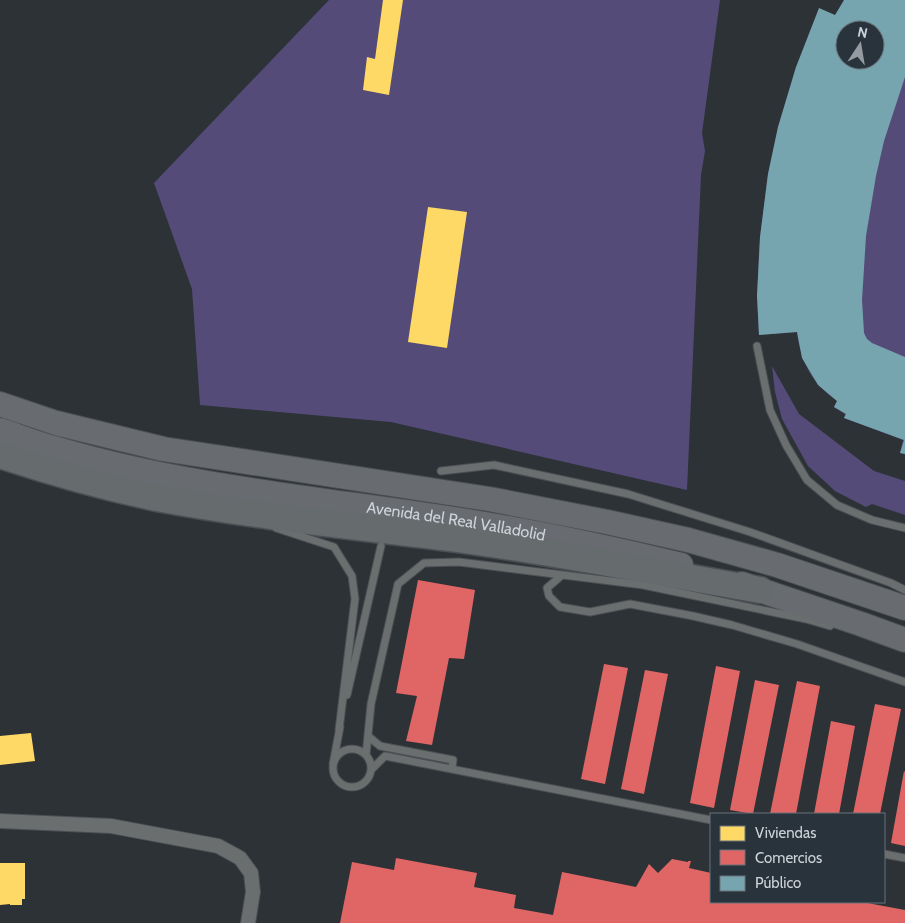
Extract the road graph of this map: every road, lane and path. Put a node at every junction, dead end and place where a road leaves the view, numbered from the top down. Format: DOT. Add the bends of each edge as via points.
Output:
graph roads {
  1 [pos="757,346"];
  2 [pos="0,404"];
  3 [pos="0,430"];
  4 [pos="0,455"];
  5 [pos="441,471"];
  6 [pos="157,498"];
  7 [pos="255,522"];
  8 [pos="272,527"];
  9 [pos="905,528"];
  10 [pos="382,546"];
  11 [pos="562,575"];
  12 [pos="760,590"];
  13 [pos="905,590"];
  14 [pos="905,608"];
  15 [pos="842,629"];
  16 [pos="896,641"];
  17 [pos="905,647"];
  18 [pos="905,682"];
  19 [pos="339,730"];
  20 [pos="368,736"];
  21 [pos="366,755"];
  22 [pos="333,764"];
  23 [pos="372,769"];
  24 [pos="452,769"];
  25 [pos="710,820"];
  26 [pos="0,821"];
  27 [pos="885,854"];
  28 [pos="905,858"];
  29 [pos="248,923"];
  1 -- 9 [label="lane" via="770,410 807,480 837,505 872,520"];
  2 -- 14 [label="highway, Avenida del Real Valladolid" via="56,423 163,449 489,499 679,538 777,565"];
  3 -- 12 [label="highway, Avenida del Real Valladolid" via="53,448 157,473 486,524 605,546 690,566"];
  4 -- 6 [label="highway"];
  5 -- 13 [label="lane" via="494,465 628,494 750,532"];
  6 -- 7 [label="lane"];
  6 -- 12 [label="highway" via="597,560"];
  8 -- 19 [label="lane" via="334,547 352,576 354,600"];
  10 -- 19 [label="lane"];
  11 -- 15 [label="lane" via="643,585"];
  11 -- 18 [label="lane" via="547,588 549,596 560,607 590,612 630,604 693,616 797,644"];
  11 -- 20 [label="lane" via="459,562 424,563 398,584 371,704"];
  12 -- 16 [label="highway, Avenida del Real Valladolid" via="861,624"];
  16 -- 17 [label="lane"];
  19 -- 22 [label="lane"];
  20 -- 21 [label="lane"];
  20 -- 24 [label="lane" via="380,746 454,760"];
  21 -- 22 [label="lane" via="350,749 339,754"];
  21 -- 23 [label="lane"];
  22 -- 23 [label="lane" via="336,780 349,788 367,781"];
  23 -- 24 [label="lane" via="385,756"];
  24 -- 25 [label="lane"];
  26 -- 29 [label="street" via="111,826 218,846 240,858 251,873 254,892"];
  27 -- 28 [label="lane"];
}
